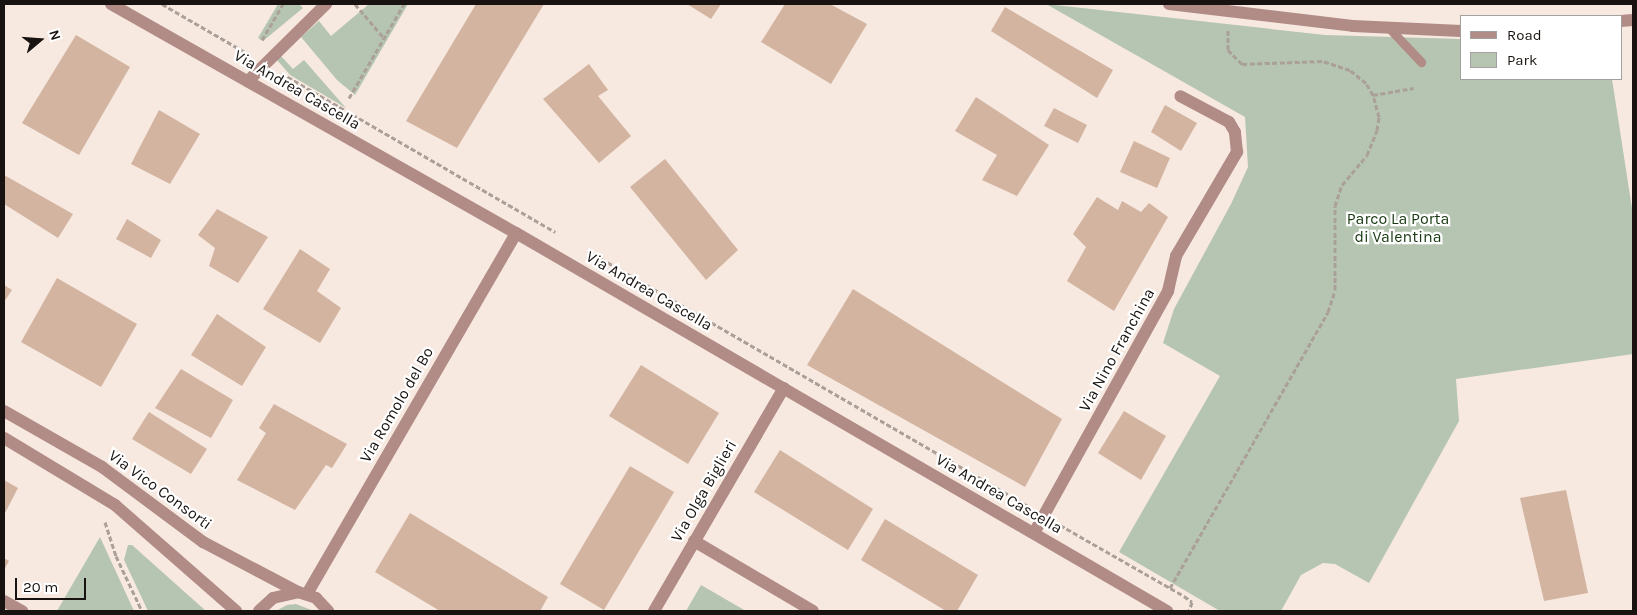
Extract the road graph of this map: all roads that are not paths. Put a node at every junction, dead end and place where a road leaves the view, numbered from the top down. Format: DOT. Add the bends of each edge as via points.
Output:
graph roads {
  1 [pos="111,4"];
  2 [pos="326,4"];
  3 [pos="1169,4"];
  4 [pos="1388,28"];
  5 [pos="1460,31"];
  6 [pos="1421,62"];
  7 [pos="248,81"];
  8 [pos="1180,96"];
  9 [pos="516,233"];
  10 [pos="784,388"];
  11 [pos="4,410"];
  12 [pos="4,438"];
  13 [pos="1034,533"];
  14 [pos="694,541"];
  15 [pos="302,593"];
  16 [pos="4,600"];
  17 [pos="22,611"];
  18 [pos="236,611"];
  19 [pos="259,611"];
  20 [pos="328,611"];
  21 [pos="654,611"];
  22 [pos="813,611"];
  23 [pos="1167,611"];
  1 -- 7 [label="street, Via Andrea Cascella"];
  2 -- 7 [label="street"];
  3 -- 4 [label="street" via="1267,18"];
  4 -- 5 [label="street"];
  4 -- 6 [label="lane"];
  7 -- 9 [label="street, Via Andrea Cascella"];
  8 -- 13 [label="street, Via Nino Franchina" via="1229,122 1235,132 1237,152 1176,256 1168,291"];
  9 -- 10 [label="street, Via Andrea Cascella"];
  9 -- 15 [label="street, Via Romolo del Bo"];
  10 -- 13 [label="street, Via Andrea Cascella"];
  10 -- 14 [label="street, Via Olga Biglieri"];
  11 -- 15 [label="street, Via Vico Consorti" via="102,467 203,542"];
  12 -- 18 [label="street" via="115,505"];
  13 -- 23 [label="street, Via Andrea Cascella"];
  14 -- 21 [label="street, Via Olga Biglieri"];
  14 -- 22 [label="street"];
  15 -- 19 [label="street" via="274,598"];
  15 -- 20 [label="street, Via Vico Consorti" via="322,603"];
  16 -- 17 [label="street"];
}
